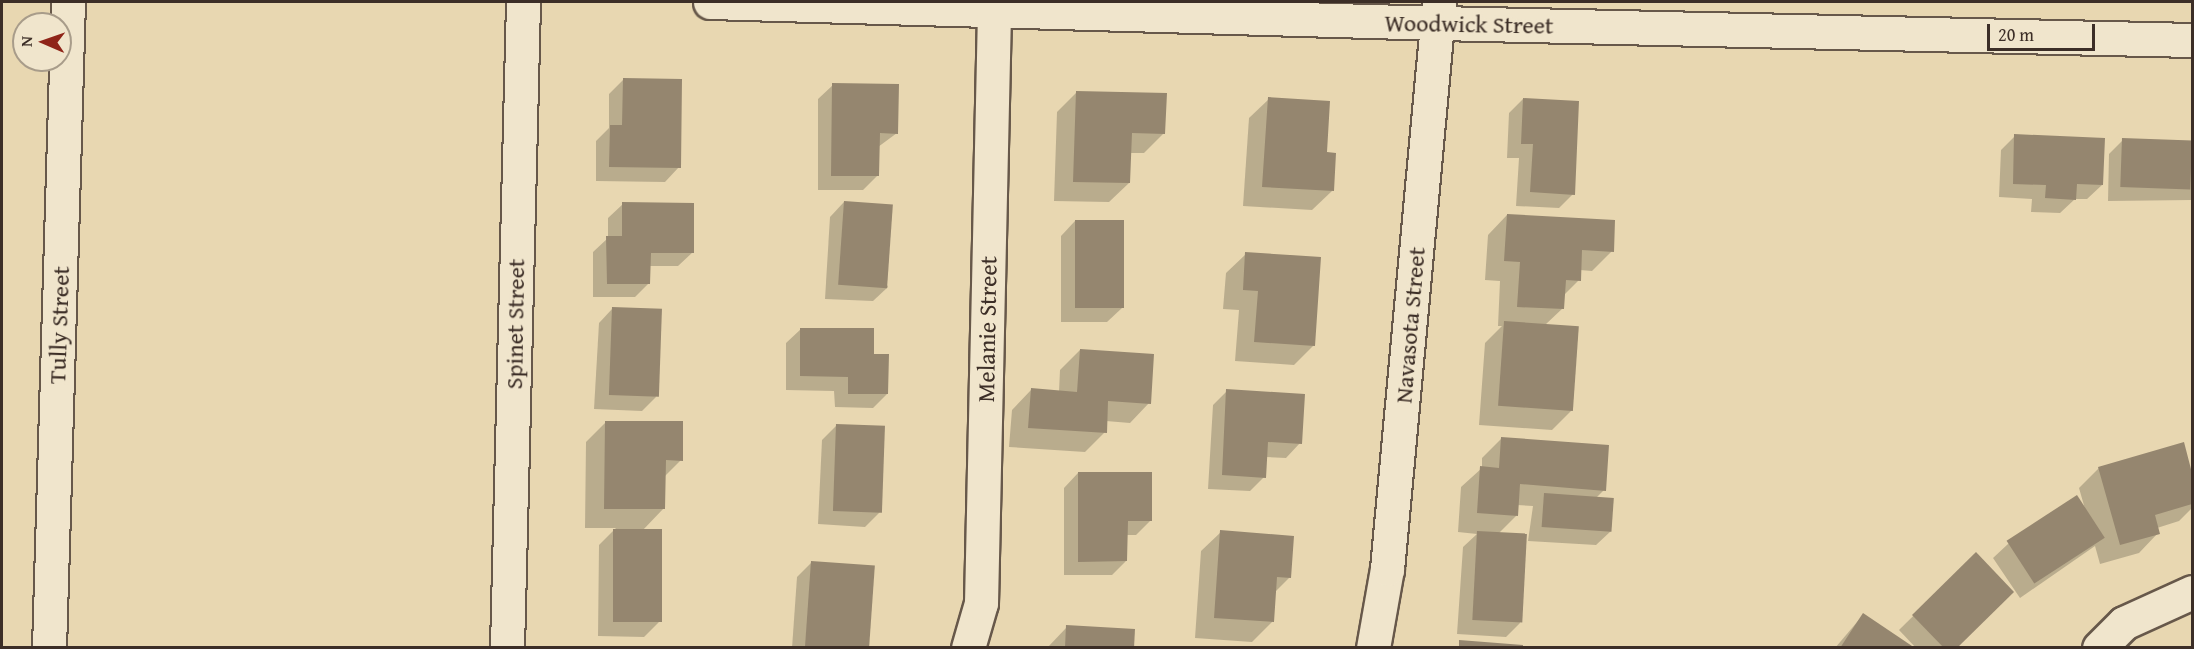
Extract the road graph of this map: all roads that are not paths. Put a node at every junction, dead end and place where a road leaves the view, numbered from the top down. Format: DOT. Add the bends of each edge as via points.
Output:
graph roads {
  1 [pos="68,2"];
  2 [pos="523,2"];
  3 [pos="710,2"];
  4 [pos="994,9"];
  5 [pos="1439,12"];
  6 [pos="2193,40"];
  7 [pos="2193,592"];
  8 [pos="49,648"];
  9 [pos="507,648"];
  10 [pos="968,648"];
  11 [pos="1373,648"];
  12 [pos="2098,648"];
  1 -- 8 [label="street, Tully Street"];
  2 -- 9 [label="street, Spinet Street"];
  3 -- 4 [label="street, Woodwick Street"];
  4 -- 5 [label="street, Woodwick Street"];
  4 -- 10 [label="street, Melanie Street" via="981,603"];
  5 -- 6 [label="street, Woodwick Street"];
  5 -- 11 [label="street, Navasota Street" via="1387,569"];
  7 -- 12 [label="street" via="2124,623"];
}
